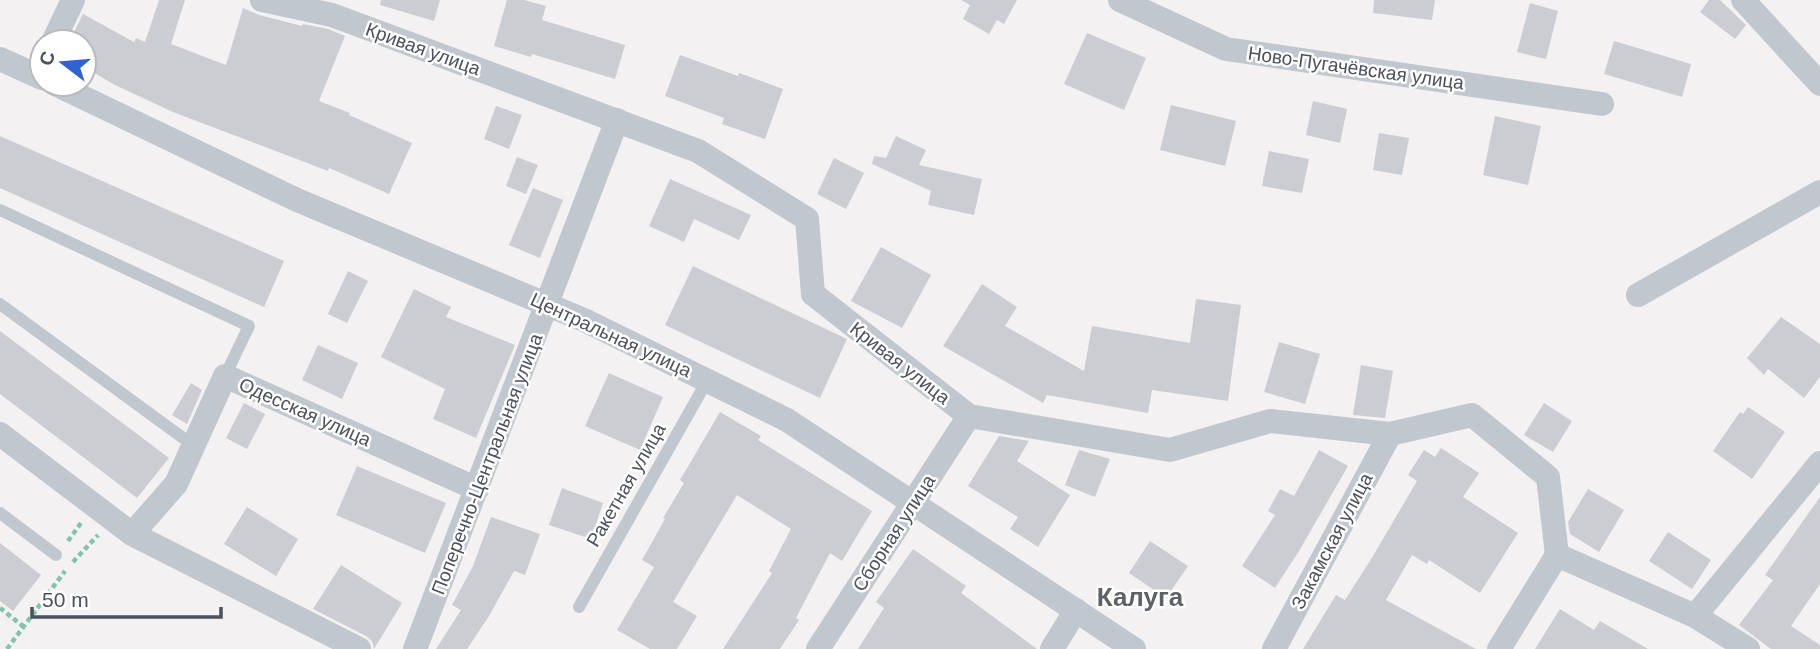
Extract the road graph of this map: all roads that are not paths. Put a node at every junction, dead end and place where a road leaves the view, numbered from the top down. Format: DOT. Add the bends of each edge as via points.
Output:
graph roads {
  1 [pos="73,0"];
  2 [pos="262,0"];
  3 [pos="1120,0"];
  4 [pos="1743,0"];
  5 [pos="60,28"];
  6 [pos="0,60"];
  7 [pos="28,70"];
  8 [pos="1820,85"];
  9 [pos="89,98"];
  10 [pos="1602,104"];
  11 [pos="617,120"];
  12 [pos="1820,192"];
  13 [pos="0,211"];
  14 [pos="1638,295"];
  15 [pos="0,304"];
  16 [pos="548,304"];
  17 [pos="225,376"];
  18 [pos="707,381"];
  19 [pos="969,416"];
  20 [pos="0,434"];
  21 [pos="1390,434"];
  22 [pos="194,446"];
  23 [pos="1820,463"];
  24 [pos="477,489"];
  25 [pos="913,504"];
  26 [pos="0,513"];
  27 [pos="132,534"];
  28 [pos="56,555"];
  29 [pos="1557,555"];
  30 [pos="579,607"];
  31 [pos="1076,610"];
  32 [pos="1695,615"];
  33 [pos="359,649"];
  34 [pos="415,649"];
  35 [pos="818,649"];
  36 [pos="1052,649"];
  37 [pos="1134,649"];
  38 [pos="1274,649"];
  39 [pos="1499,649"];
  40 [pos="1748,649"];
  1 -- 5 [label="street"];
  2 -- 11 [label="street, Кривая улица" via="332,15"];
  3 -- 10 [label="street, Ново-Пугачёвская улица" via="1226,49"];
  4 -- 8 [label="street"];
  6 -- 7 [label="street, Центральная улица"];
  9 -- 16 [label="street, Центральная улица" via="297,200"];
  11 -- 16 [label="street, Поперечно-Центральная улица"];
  11 -- 19 [label="street, Кривая улица" via="698,151 807,219 813,294"];
  12 -- 14 [label="street"];
  13 -- 17 [label="lane" via="249,326"];
  15 -- 22 [label="lane"];
  16 -- 18 [label="street, Центральная улица"];
  16 -- 24 [label="street, Поперечно-Центральная улица"];
  17 -- 22 [label="street, Одесская улица"];
  17 -- 24 [label="street, Одесская улица"];
  18 -- 25 [label="street, Центральная улица" via="787,420"];
  18 -- 30 [label="lane, Ракетная улица"];
  19 -- 21 [label="street, Кривая улица" via="1170,450 1270,421"];
  19 -- 25 [label="street, Сборная улица"];
  20 -- 27 [label="street"];
  21 -- 29 [label="street, Кривая улица" via="1472,415 1548,477"];
  21 -- 38 [label="street, Закамская улица"];
  22 -- 27 [label="street, Одесская улица" via="176,484"];
  23 -- 32 [label="street"];
  24 -- 34 [label="street, Поперечно-Центральная улица"];
  25 -- 31 [label="street, Центральная улица"];
  25 -- 35 [label="street, Сборная улица"];
  26 -- 28 [label="lane"];
  27 -- 33 [label="street"];
  29 -- 32 [label="street"];
  29 -- 39 [label="street"];
  31 -- 36 [label="street"];
  31 -- 37 [label="street, Центральная улица"];
  32 -- 40 [label="street"];
}
